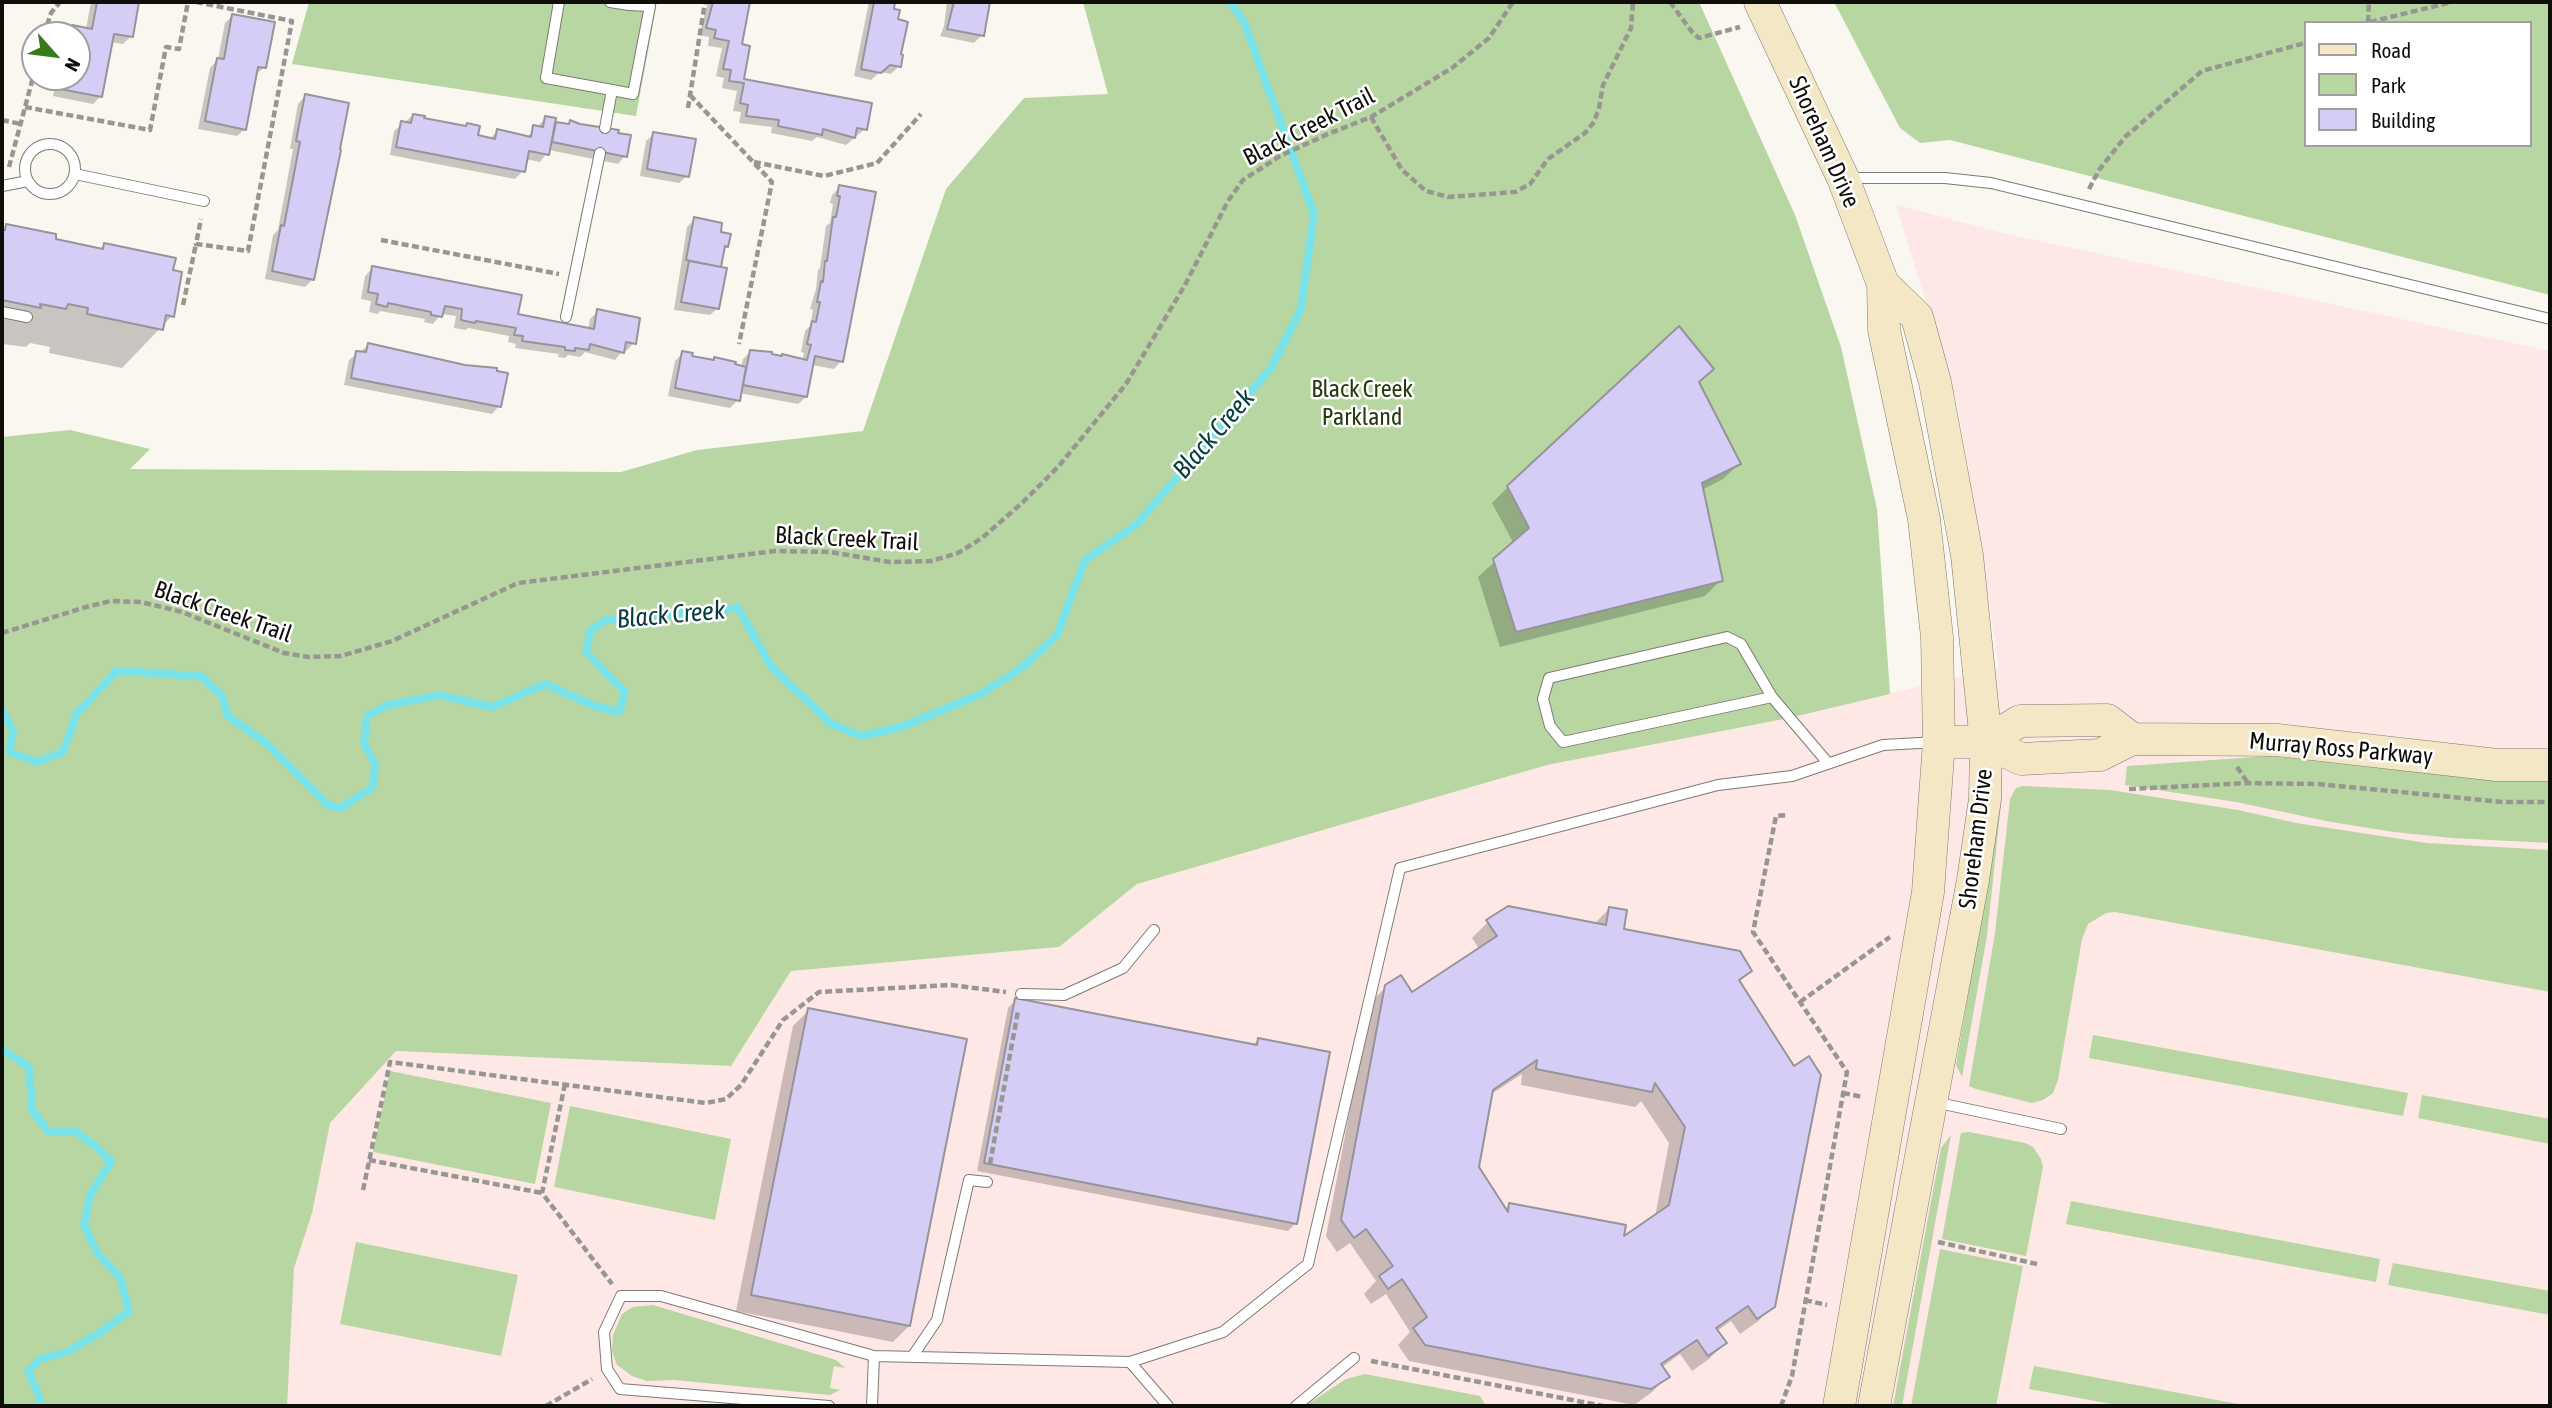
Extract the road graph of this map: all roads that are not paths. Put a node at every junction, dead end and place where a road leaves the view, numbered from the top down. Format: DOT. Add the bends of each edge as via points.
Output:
graph roads {
  1 [pos="559,2"];
  2 [pos="610,2"];
  3 [pos="630,3"];
  4 [pos="1764,10"];
  5 [pos="612,90"];
  6 [pos="605,128"];
  7 [pos="600,153"];
  8 [pos="75,174"];
  9 [pos="1843,178"];
  10 [pos="28,181"];
  11 [pos="3,187"];
  12 [pos="204,201"];
  13 [pos="1883,284"];
  14 [pos="2,312"];
  15 [pos="27,317"];
  16 [pos="566,317"];
  17 [pos="2550,319"];
  18 [pos="1772,697"];
  19 [pos="1939,742"];
  20 [pos="1986,742"];
  21 [pos="1828,763"];
  22 [pos="2550,765"];
  23 [pos="1154,930"];
  24 [pos="1021,993"];
  25 [pos="1930,1101"];
  26 [pos="2061,1129"];
  27 [pos="987,1182"];
  28 [pos="874,1356"];
  29 [pos="912,1357"];
  30 [pos="1354,1358"];
  31 [pos="1130,1362"];
  32 [pos="829,1406"];
  33 [pos="872,1406"];
  34 [pos="1168,1406"];
  35 [pos="1296,1406"];
  36 [pos="1839,1406"];
  37 [pos="1874,1406"];
  1 -- 5 [label="lane" via="546,78"];
  2 -- 3 [label="lane"];
  3 -- 5 [label="lane" via="650,6 633,94"];
  4 -- 9 [label="street, Shoreham Drive"];
  5 -- 6 [label="lane"];
  7 -- 16 [label="lane"];
  8 -- 10 [label="lane" via="67,188 54,194 38,192"];
  8 -- 10 [label="lane" via="68,151 43,145 26,163"];
  8 -- 12 [label="lane"];
  9 -- 13 [label="street, Shoreham Drive"];
  9 -- 17 [label="lane" via="1991,183"];
  10 -- 11 [label="lane"];
  13 -- 19 [label="street, Shoreham Drive" via="1885,330 1924,519 1937,637"];
  13 -- 20 [label="street, Shoreham Drive" via="1917,317 1935,382 1967,555"];
  14 -- 15 [label="lane"];
  18 -- 18 [label="lane" via="1563,742 1550,726 1543,699 1549,678 1727,637 1741,644"];
  18 -- 21 [label="lane"];
  19 -- 20 [label="street, Murray Ross Parkway"];
  19 -- 21 [label="lane" via="1882,745"];
  19 -- 36 [label="street, Shoreham Drive" via="1928,892"];
  20 -- 22 [label="street, Murray Ross Parkway" via="2021,759 2100,755 2132,739 2277,740 2497,765"];
  20 -- 25 [label="street, Shoreham Drive" via="1985,799 1973,880"];
  21 -- 31 [label="lane" via="1792,776 1718,785 1400,868 1308,1264 1223,1332"];
  23 -- 24 [label="lane" via="1123,968 1064,995"];
  25 -- 26 [label="lane"];
  25 -- 37 [label="street, Shoreham Drive"];
  27 -- 29 [label="lane" via="969,1180 937,1320"];
  28 -- 29 [label="lane"];
  28 -- 32 [label="lane" via="661,1296 621,1296 604,1332 607,1369 620,1389"];
  28 -- 33 [label="lane"];
  29 -- 31 [label="lane"];
  30 -- 35 [label="lane"];
  31 -- 34 [label="lane"];
}
